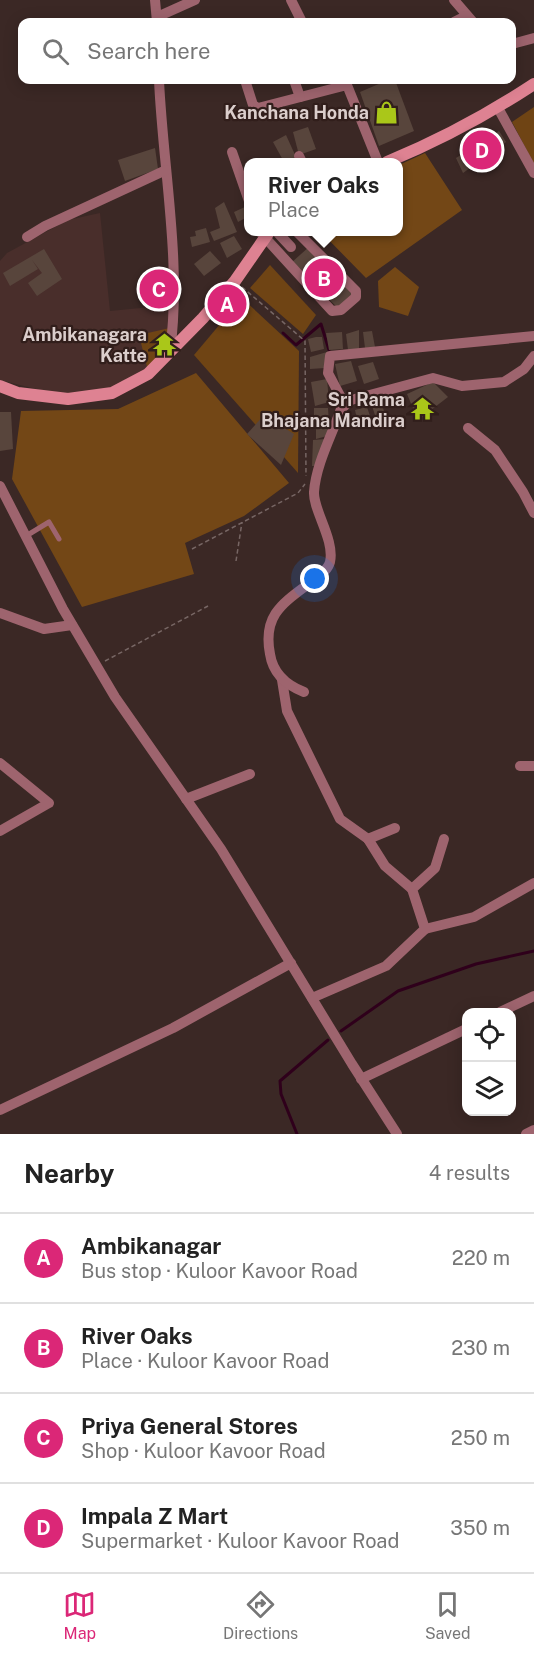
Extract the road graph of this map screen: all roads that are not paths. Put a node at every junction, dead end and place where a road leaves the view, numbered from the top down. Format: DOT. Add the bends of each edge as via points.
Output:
graph roads {
  1 [pos="155,0"];
  2 [pos="195,0"];
  3 [pos="291,0"];
  4 [pos="454,0"];
  5 [pos="157,18"];
  6 [pos="161,18"];
  7 [pos="300,18"];
  8 [pos="469,18"];
  9 [pos="534,38"];
  10 [pos="516,43"];
  11 [pos="159,84"];
  12 [pos="246,84"];
  13 [pos="295,84"];
  14 [pos="332,84"];
  15 [pos="339,84"];
  16 [pos="534,84"];
  17 [pos="300,97"];
  18 [pos="498,108"];
  19 [pos="232,152"];
  20 [pos="376,158"];
  21 [pos="397,158"];
  22 [pos="166,170"];
  23 [pos="534,173"];
  24 [pos="244,187"];
  25 [pos="263,236"];
  26 [pos="266,236"];
  27 [pos="281,236"];
  28 [pos="302,236"];
  29 [pos="27,237"];
  30 [pos="291,247"];
  31 [pos="534,336"];
  32 [pos="170,352"];
  33 [pos="534,356"];
  34 [pos="0,386"];
  35 [pos="345,405"];
  36 [pos="468,428"];
  37 [pos="0,486"];
  38 [pos="534,513"];
  39 [pos="26,536"];
  40 [pos="59,539"];
  41 [pos="0,613"];
  42 [pos="72,625"];
  43 [pos="282,680"];
  44 [pos="304,692"];
  45 [pos="0,763"];
  46 [pos="520,766"];
  47 [pos="534,766"];
  48 [pos="250,774"];
  49 [pos="186,799"];
  50 [pos="395,828"];
  51 [pos="0,831"];
  52 [pos="368,839"];
  53 [pos="444,839"];
  54 [pos="534,883"];
  55 [pos="412,890"];
  56 [pos="425,930"];
  57 [pos="291,963"];
  58 [pos="534,996"];
  59 [pos="312,998"];
  60 [pos="508,1008"];
  61 [pos="462,1031"];
  62 [pos="361,1079"];
  63 [pos="0,1110"];
  64 [pos="534,1130"];
  65 [pos="397,1134"];
  66 [pos="526,1134"];
  1 -- 5 [label="street"];
  2 -- 6 [label="street"];
  3 -- 7 [label="street"];
  4 -- 8 [label="street"];
  9 -- 10 [label="street"];
  11 -- 22 [label="street"];
  12 -- 17 [label="street" via="255,108"];
  13 -- 17 [label="street"];
  14 -- 17 [label="street"];
  15 -- 20 [label="street" via="349,87"];
  16 -- 18 [label="main road"];
  18 -- 21 [label="main road"];
  18 -- 23 [label="street"];
  19 -- 24 [label="street"];
  22 -- 29 [label="street"];
  22 -- 32 [label="street" via="174,327"];
  25 -- 32 [label="main road" via="235,281"];
  26 -- 28 [label="street" via="332,311 341,310 356,297 357,291"];
  27 -- 30 [label="street"];
  31 -- 35 [label="street" via="330,356 328,373"];
  32 -- 34 [label="main road" via="148,374 112,393 68,399 18,393"];
  33 -- 35 [label="street" via="524,369 504,382 462,386 433,378 358,397"];
  35 -- 43 [label="street" via="314,493 326,528 330,562 323,573 269,620 267,642 272,665"];
  36 -- 38 [label="street" via="495,450"];
  37 -- 39 [label="street"];
  39 -- 40 [label="lane" via="49,522"];
  39 -- 42 [label="street"];
  41 -- 42 [label="street" via="44,629"];
  42 -- 49 [label="street" via="115,697"];
  43 -- 44 [label="street"];
  43 -- 52 [label="street" via="287,711 340,819"];
  45 -- 51 [label="street" via="49,803"];
  46 -- 47 [label="street"];
  48 -- 49 [label="street"];
  49 -- 57 [label="street"];
  50 -- 52 [label="street"];
  52 -- 55 [label="street" via="385,866"];
  53 -- 55 [label="street" via="435,868"];
  54 -- 56 [label="street" via="474,917"];
  55 -- 56 [label="street"];
  56 -- 59 [label="street" via="386,966"];
  57 -- 59 [label="street"];
  57 -- 63 [label="street" via="173,1028"];
  58 -- 60 [label="street"];
  59 -- 62 [label="street"];
  61 -- 62 [label="street"];
  62 -- 65 [label="street"];
  64 -- 66 [label="street"];
}
